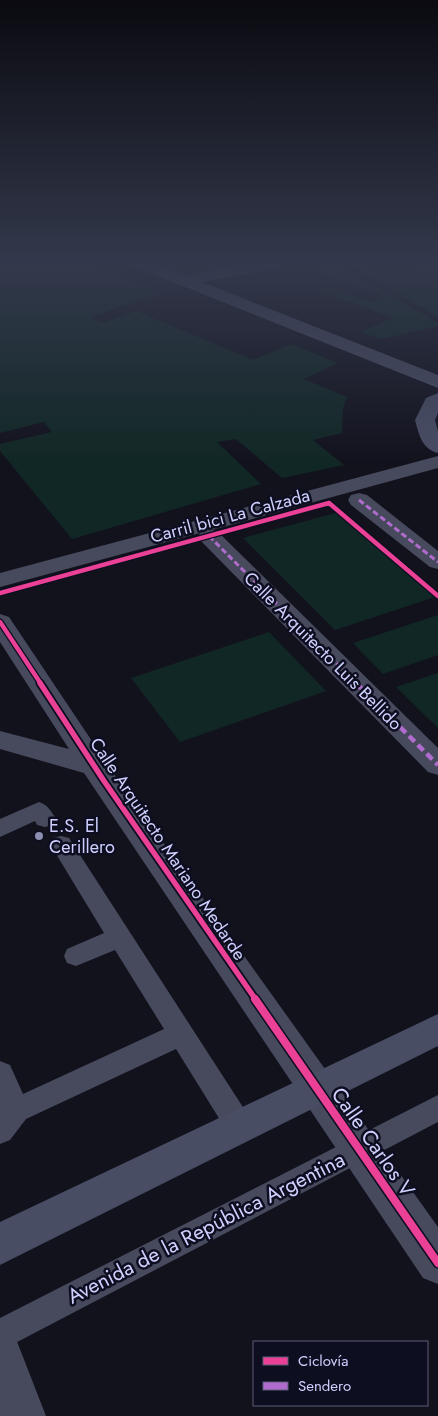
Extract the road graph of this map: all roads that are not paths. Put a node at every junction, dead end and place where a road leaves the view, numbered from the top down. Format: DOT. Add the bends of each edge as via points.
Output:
graph roads {
  1 [pos="304,329"];
  2 [pos="438,382"];
  3 [pos="438,399"];
  4 [pos="438,447"];
  5 [pos="438,462"];
  6 [pos="359,500"];
  7 [pos="209,536"];
  8 [pos="438,562"];
  9 [pos="0,580"];
  10 [pos="0,622"];
  11 [pos="0,740"];
  12 [pos="438,765"];
  13 [pos="93,766"];
  14 [pos="45,819"];
  15 [pos="0,830"];
  16 [pos="61,844"];
  17 [pos="120,937"];
  18 [pos="76,956"];
  19 [pos="438,1030"];
  20 [pos="181,1034"];
  21 [pos="0,1073"];
  22 [pos="316,1089"];
  23 [pos="438,1108"];
  24 [pos="16,1110"];
  25 [pos="240,1127"];
  26 [pos="0,1131"];
  27 [pos="360,1148"];
  28 [pos="0,1244"];
  29 [pos="438,1263"];
  30 [pos="0,1335"];
  31 [pos="0,1355"];
  32 [pos="23,1416"];
  1 -- 2 [label="street"];
  3 -- 4 [label="street" via="433,402 425,420 430,439"];
  5 -- 9 [label="street"];
  6 -- 8 [label="street"];
  7 -- 12 [label="street, Calle Arquitecto Luis Bellido"];
  10 -- 13 [label="street, Calle Arquitecto Mariano Medarde"];
  11 -- 13 [label="street"];
  13 -- 22 [label="street, Calle Arquitecto Mariano Medarde"];
  14 -- 15 [label="lane" via="39,810"];
  16 -- 17 [label="lane"];
  17 -- 18 [label="lane"];
  17 -- 20 [label="lane"];
  19 -- 22 [label="street"];
  20 -- 24 [label="lane"];
  20 -- 25 [label="lane"];
  21 -- 24 [label="lane"];
  22 -- 25 [label="street"];
  22 -- 27 [label="street, Calle Carlos V"];
  23 -- 27 [label="lane, Avenida de la República Argentina"];
  24 -- 26 [label="lane"];
  25 -- 28 [label="street"];
  27 -- 29 [label="street, Calle Carlos V"];
  27 -- 30 [label="lane, Avenida de la República Argentina"];
  31 -- 32 [label="street"];
}
